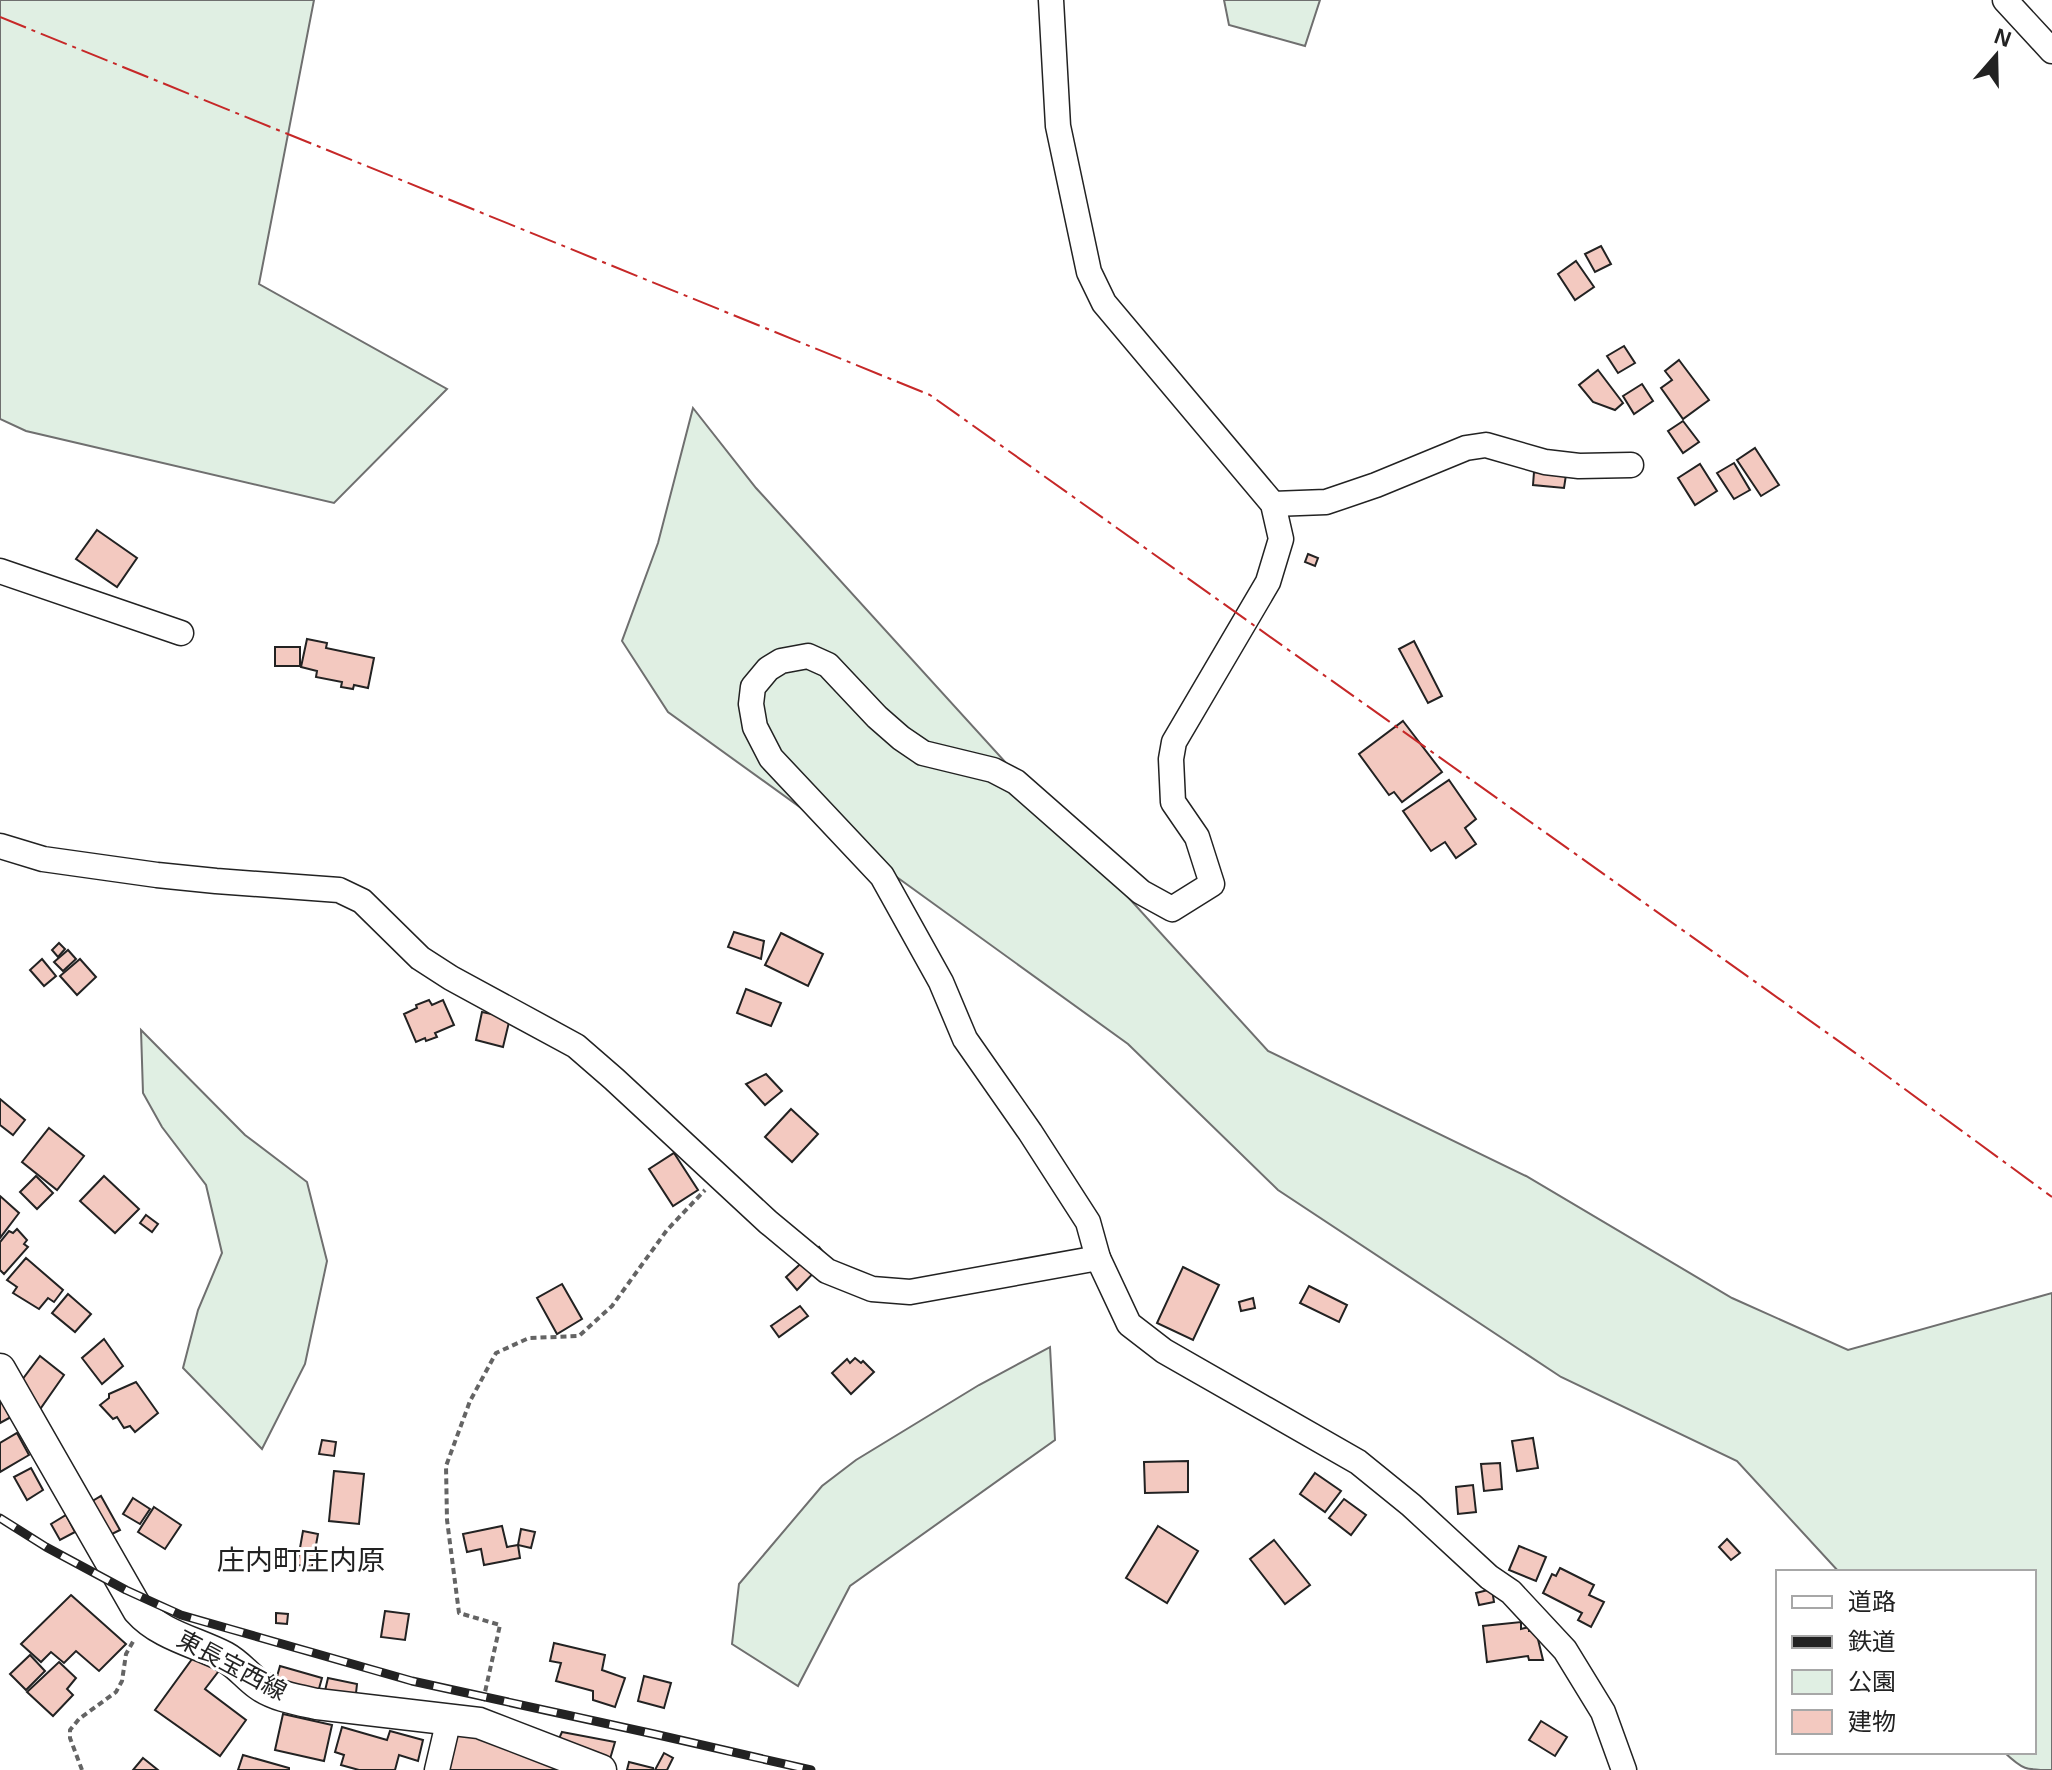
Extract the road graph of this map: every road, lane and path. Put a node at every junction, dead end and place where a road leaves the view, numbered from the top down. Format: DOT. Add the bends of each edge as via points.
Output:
graph roads {
  1 [pos="1051,0"];
  2 [pos="2005,0"];
  3 [pos="2052,51"];
  4 [pos="1631,465"];
  5 [pos="1273,504"];
  6 [pos="0,571"];
  7 [pos="181,633"];
  8 [pos="0,846"];
  9 [pos="718,1176"];
  10 [pos="1098,1258"];
  11 [pos="0,1369"];
  12 [pos="145,1619"];
  13 [pos="449,1719"];
  14 [pos="479,1723"];
  15 [pos="82,1770"];
  16 [pos="437,1770"];
  17 [pos="601,1770"];
  18 [pos="1624,1770"];
  1 -- 5 [label="street" via="1058,126 1089,272 1104,303"];
  2 -- 3 [label="street"];
  4 -- 5 [label="street" via="1545,462 1486,445 1326,502"];
  5 -- 10 [label="street" via="1281,539 1268,582 1174,742 1173,802 1197,837 1212,884 1172,909 1141,892 1016,782 993,770 923,753 901,738 828,665 808,656 781,661 753,687 755,727 771,758 882,876 941,982 965,1039 1088,1222"];
  6 -- 7 [label="street"];
  8 -- 9 [label="street" via="43,859 157,875 339,890 362,901 420,958 576,1046"];
  9 -- 10 [label="street" via="827,1271 872,1289 910,1292"];
  9 -- 14 [label="path" via="667,1230 612,1306 579,1336 529,1338 496,1353 470,1401 446,1466 447,1520 459,1613 500,1625"];
  10 -- 18 [label="street" via="1129,1324 1164,1351 1358,1462 1511,1592 1565,1650 1603,1712"];
  11 -- 12 [label="main road"];
  12 -- 13 [label="main road, 東長宝西線" via="225,1657 263,1688 298,1700"];
  12 -- 15 [label="path" via="126,1654 116,1692 70,1730"];
  13 -- 14 [label="main road, 東長宝西線"];
  13 -- 16 [label="street"];
  14 -- 17 [label="main road, 東長宝西線"];
}
